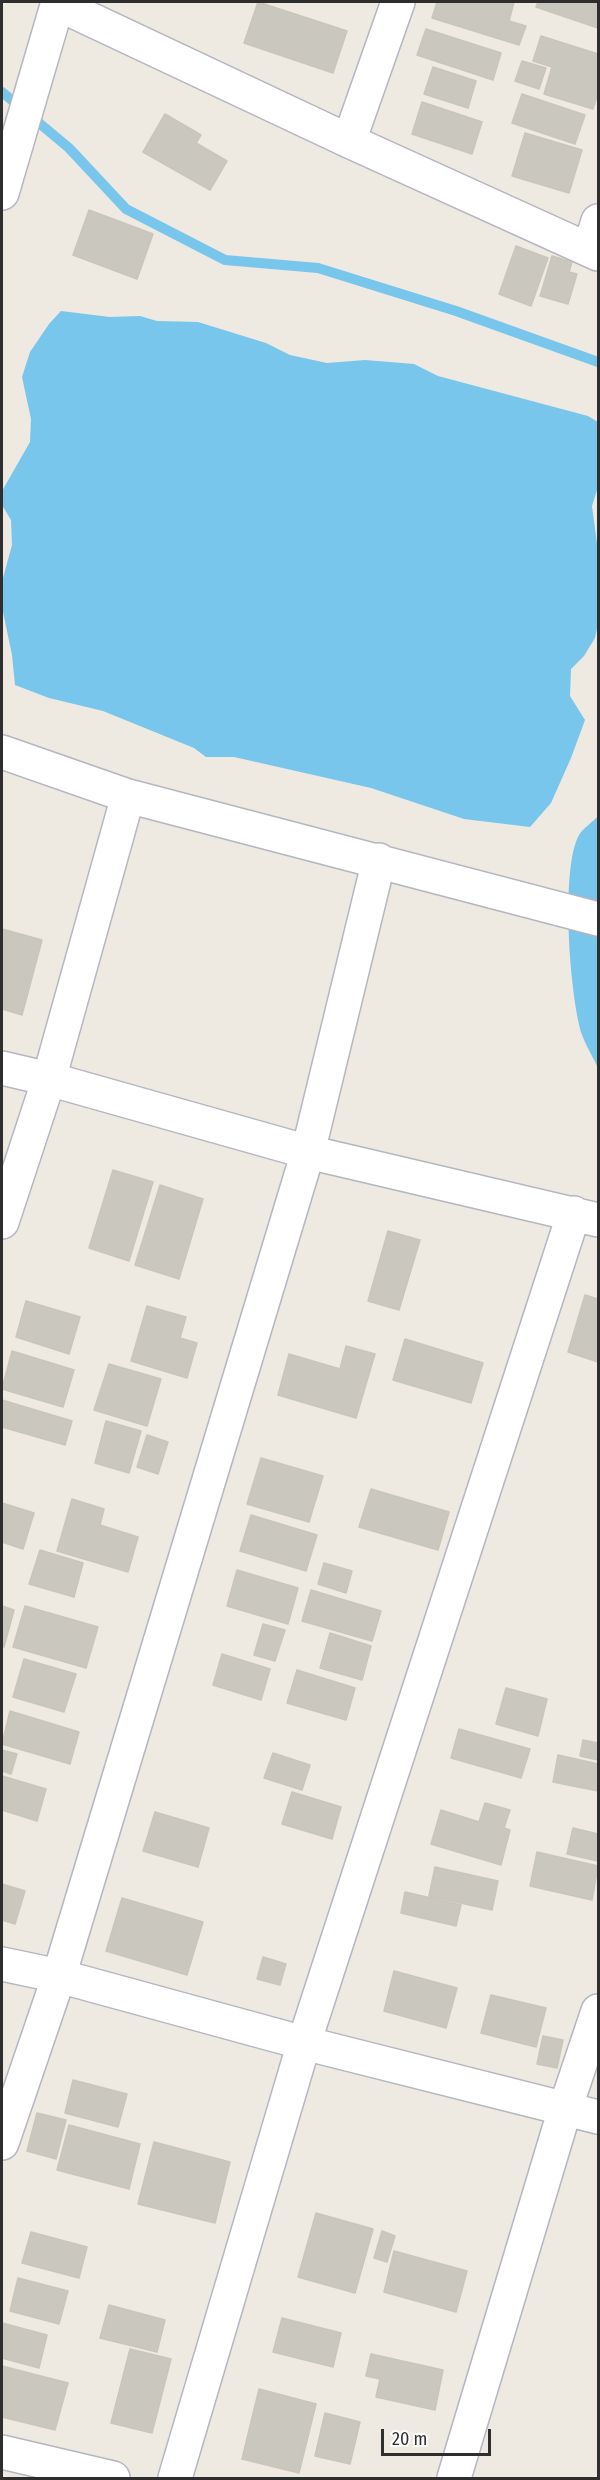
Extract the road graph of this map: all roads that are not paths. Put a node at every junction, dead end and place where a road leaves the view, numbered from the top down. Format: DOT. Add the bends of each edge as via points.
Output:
graph roads {
  1 [pos="398,2"];
  2 [pos="58,3"];
  3 [pos="349,141"];
  4 [pos="2,193"];
  5 [pos="595,242"];
  6 [pos="2,752"];
  7 [pos="128,796"];
  8 [pos="379,860"];
  9 [pos="598,919"];
  10 [pos="2,1068"];
  11 [pos="48,1079"];
  12 [pos="308,1152"];
  13 [pos="586,1217"];
  14 [pos="2,1222"];
  15 [pos="2,1964"];
  16 [pos="59,1976"];
  17 [pos="598,2011"];
  18 [pos="304,2043"];
  19 [pos="565,2109"];
  20 [pos="598,2117"];
  21 [pos="2,2143"];
  22 [pos="2,2452"];
  23 [pos="113,2478"];
  24 [pos="175,2478"];
  25 [pos="454,2478"];
  1 -- 3 [label="street"];
  2 -- 3 [label="street"];
  2 -- 4 [label="street"];
  3 -- 5 [label="street"];
  6 -- 7 [label="street"];
  7 -- 8 [label="street"];
  7 -- 11 [label="street"];
  8 -- 9 [label="street"];
  8 -- 12 [label="street"];
  10 -- 11 [label="street"];
  11 -- 12 [label="street"];
  11 -- 14 [label="street"];
  12 -- 13 [label="street"];
  12 -- 16 [label="street"];
  13 -- 18 [label="street"];
  15 -- 16 [label="street"];
  16 -- 18 [label="street"];
  16 -- 21 [label="street"];
  17 -- 19 [label="street"];
  18 -- 19 [label="street"];
  18 -- 24 [label="street"];
  19 -- 20 [label="street"];
  19 -- 25 [label="street"];
  22 -- 23 [label="street"];
}
